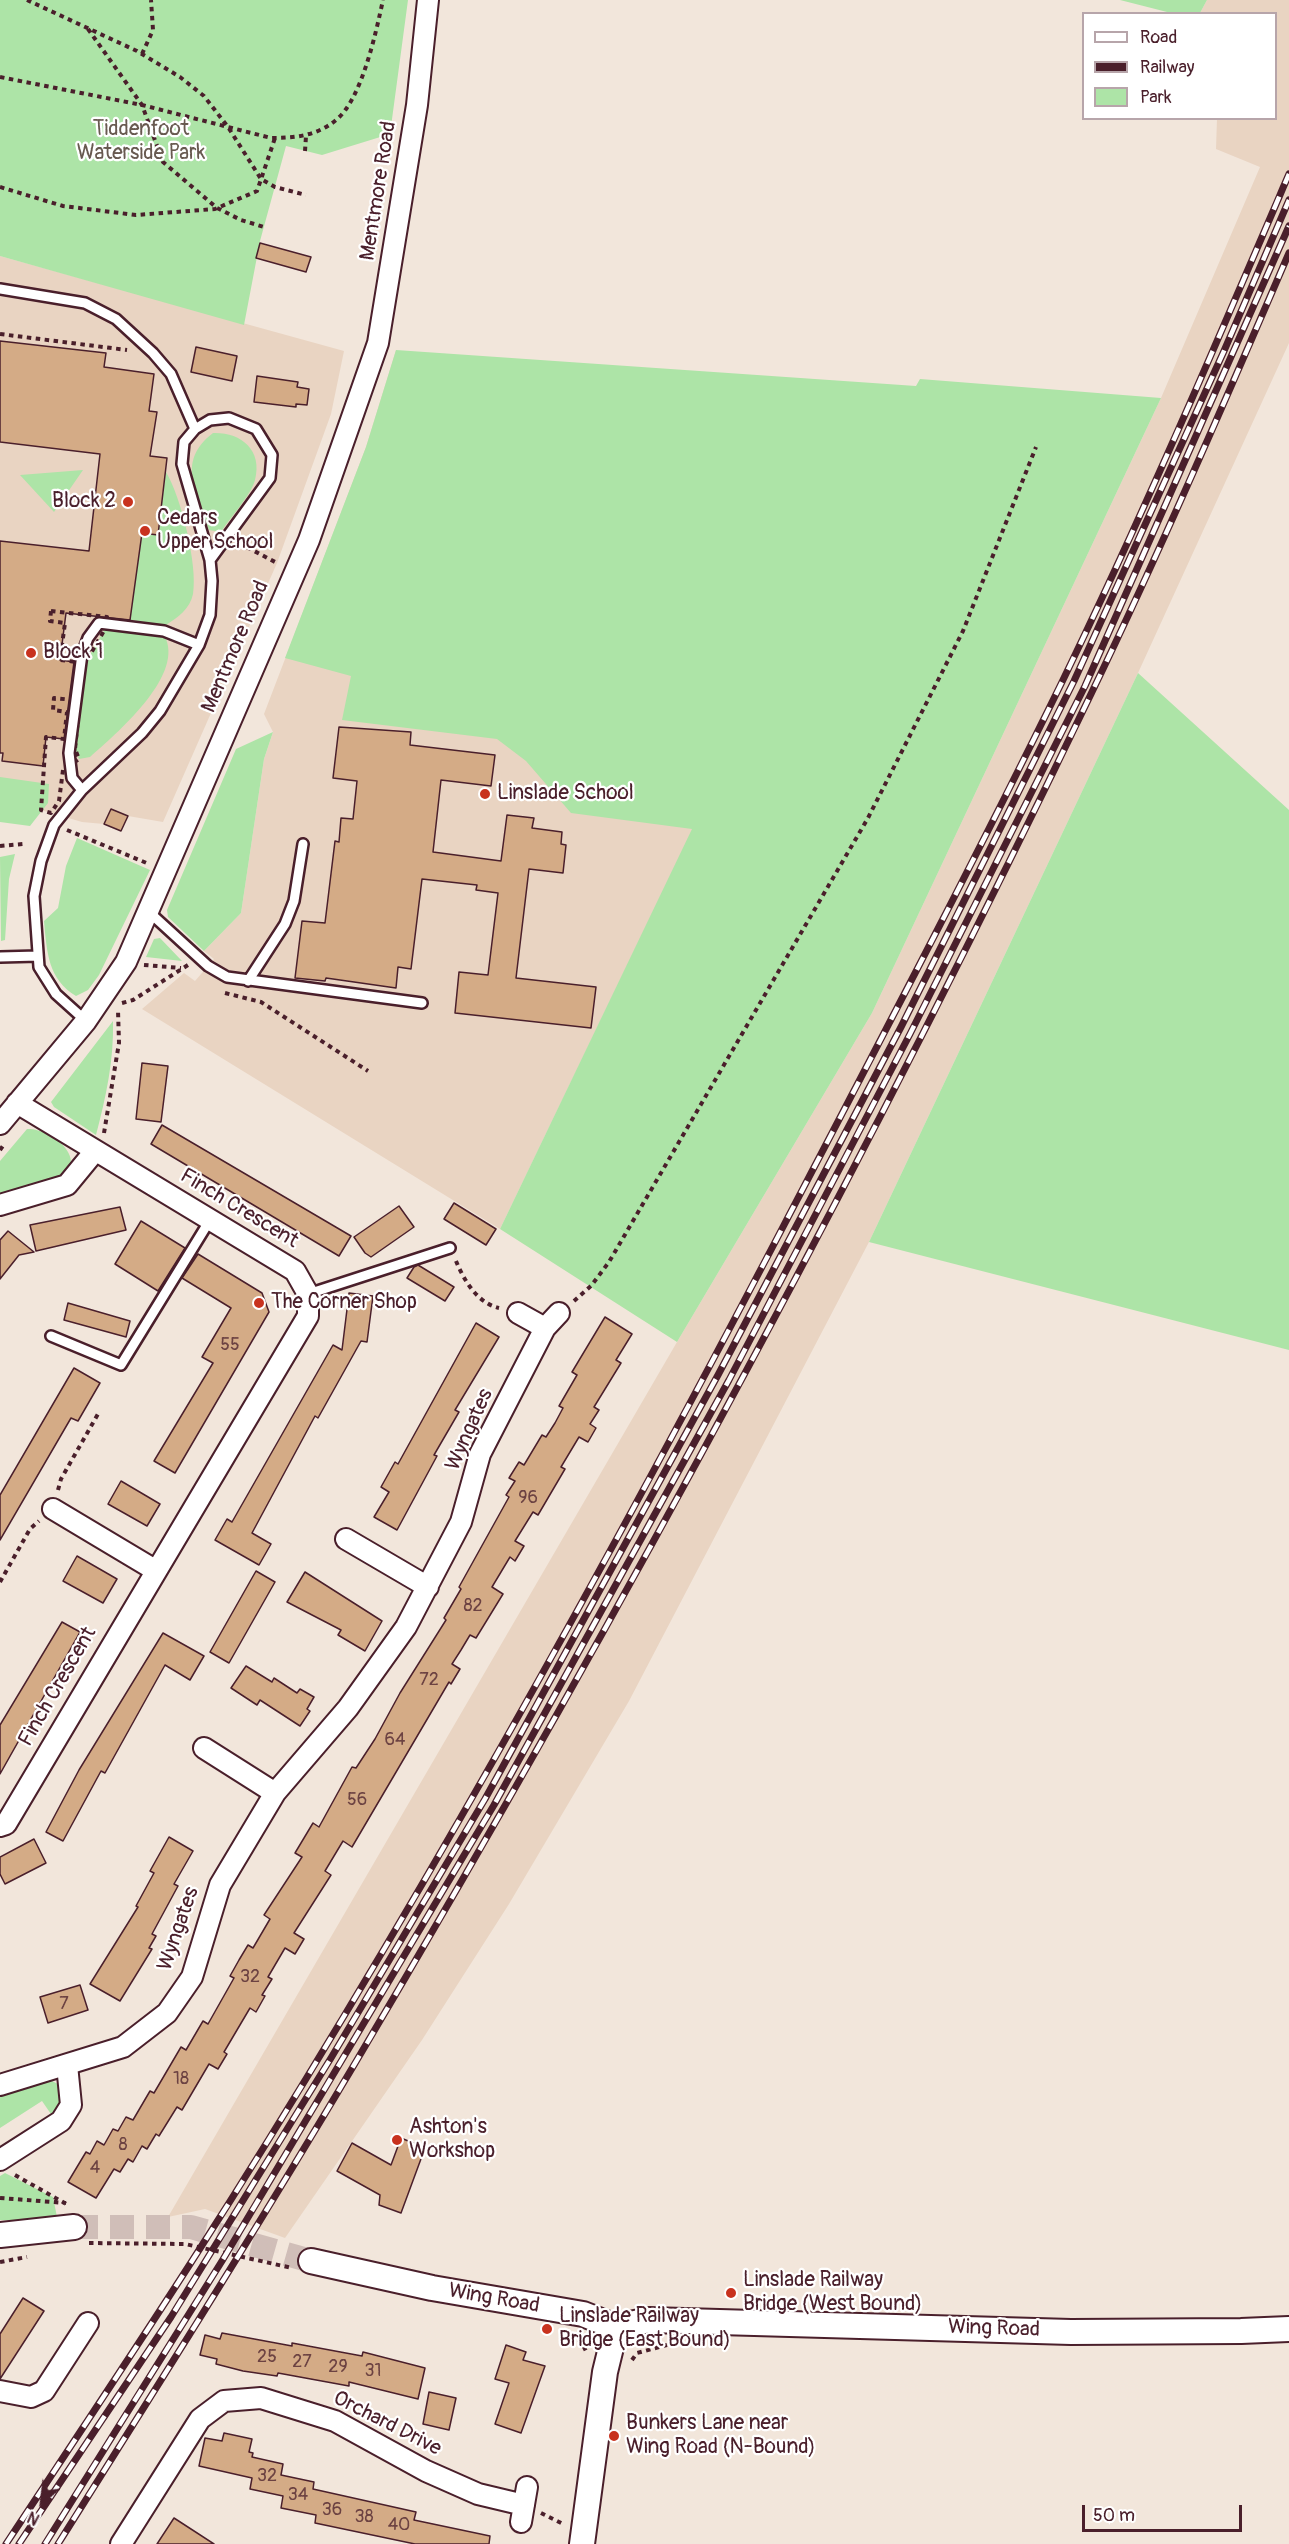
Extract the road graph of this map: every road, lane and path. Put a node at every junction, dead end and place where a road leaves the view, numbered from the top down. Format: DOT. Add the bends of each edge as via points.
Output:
graph roads {
  1 [pos="27,0"];
  2 [pos="151,0"];
  3 [pos="383,0"];
  4 [pos="428,0"];
  5 [pos="88,29"];
  6 [pos="142,54"];
  7 [pos="0,77"];
  8 [pos="142,105"];
  9 [pos="228,127"];
  10 [pos="306,136"];
  11 [pos="275,138"];
  12 [pos="305,151"];
  13 [pos="262,180"];
  14 [pos="0,187"];
  15 [pos="306,195"];
  16 [pos="217,208"];
  17 [pos="264,227"];
  18 [pos="0,289"];
  19 [pos="0,334"];
  20 [pos="131,350"];
  21 [pos="195,429"];
  22 [pos="1036,447"];
  23 [pos="235,541"];
  24 [pos="210,560"];
  25 [pos="294,571"];
  26 [pos="199,645"];
  27 [pos="82,790"];
  28 [pos="54,825"];
  29 [pos="303,843"];
  30 [pos="23,844"];
  31 [pos="0,846"];
  32 [pos="166,870"];
  33 [pos="149,912"];
  34 [pos="38,956"];
  35 [pos="0,957"];
  36 [pos="137,968"];
  37 [pos="181,968"];
  38 [pos="195,970"];
  39 [pos="248,981"];
  40 [pos="217,990"];
  41 [pos="422,1003"];
  42 [pos="86,1021"];
  43 [pos="368,1071"];
  44 [pos="17,1103"];
  45 [pos="0,1124"];
  46 [pos="95,1151"];
  47 [pos="0,1205"];
  48 [pos="210,1220"];
  49 [pos="450,1248"];
  50 [pos="308,1294"];
  51 [pos="518,1313"];
  52 [pos="560,1313"];
  53 [pos="545,1328"];
  54 [pos="51,1336"];
  55 [pos="53,1509"];
  56 [pos="346,1539"];
  57 [pos="155,1570"];
  58 [pos="428,1587"];
  59 [pos="204,1748"];
  60 [pos="275,1792"];
  61 [pos="0,1826"];
  62 [pos="67,2065"];
  63 [pos="0,2085"];
  64 [pos="5,2167"];
  65 [pos="0,2198"];
  66 [pos="66,2203"];
  67 [pos="73,2217"];
  68 [pos="0,2235"];
  69 [pos="311,2261"];
  70 [pos="88,2323"];
  71 [pos="616,2327"];
  72 [pos="1289,2329"];
  73 [pos="0,2391"];
  74 [pos="524,2504"];
  75 [pos="121,2544"];
  76 [pos="582,2544"];
  1 -- 5 [label="path"];
  2 -- 6 [label="path" via="153,30"];
  3 -- 10 [label="path" via="352,98 337,120"];
  4 -- 25 [label="street, Mentmore Road" via="417,105 378,343 313,530"];
  5 -- 6 [label="path"];
  5 -- 8 [label="path"];
  6 -- 9 [label="path" via="180,76 204,96"];
  7 -- 8 [label="path"];
  8 -- 9 [label="path"];
  8 -- 16 [label="path" via="163,162"];
  9 -- 11 [label="path"];
  9 -- 13 [label="path"];
  10 -- 11 [label="path"];
  10 -- 12 [label="path"];
  11 -- 13 [label="path"];
  13 -- 15 [label="path"];
  13 -- 16 [label="path" via="257,192"];
  14 -- 16 [label="path" via="63,206 136,215"];
  16 -- 17 [label="path"];
  18 -- 21 [label="lane" via="85,303 116,319 171,374"];
  19 -- 20 [label="path"];
  21 -- 24 [label="lane" via="184,442 182,464"];
  21 -- 24 [label="lane" via="210,420 229,418 256,429 272,455 270,478"];
  22 -- 52 [label="path" via="963,631 868,818 609,1262 591,1286"];
  23 -- 25 [label="path"];
  24 -- 26 [label="lane" via="210,615"];
  25 -- 32 [label="street, Mentmore Road"];
  26 -- 27 [label="lane" via="148,726"];
  26 -- 27 [label="lane" via="164,631 99,623 93,630 82,654 69,753 72,778"];
  27 -- 28 [label="lane"];
  28 -- 32 [label="path"];
  28 -- 34 [label="lane" via="34,896"];
  29 -- 39 [label="lane" via="294,901 285,924"];
  30 -- 31 [label="path"];
  32 -- 33 [label="street, Mentmore Road"];
  33 -- 39 [label="lane" via="208,966 227,977"];
  33 -- 42 [label="street, Mentmore Road" via="126,962"];
  34 -- 35 [label="lane"];
  34 -- 42 [label="lane" via="39,967 56,994"];
  36 -- 37 [label="path"];
  37 -- 38 [label="path" via="191,964"];
  37 -- 46 [label="path" via="133,1000 118,1004 119,1042 103,1138"];
  39 -- 41 [label="lane"];
  40 -- 43 [label="path" via="261,1002"];
  42 -- 44 [label="street, Mentmore Road"];
  44 -- 45 [label="street, Mentmore Road"];
  44 -- 46 [label="street, Finch Crescent"];
  46 -- 47 [label="street" via="67,1185"];
  46 -- 48 [label="street, Finch Crescent"];
  48 -- 50 [label="street, Finch Crescent" via="296,1271"];
  48 -- 54 [label="lane" via="121,1365"];
  49 -- 50 [label="lane"];
  49 -- 51 [label="path" via="466,1283 492,1306"];
  50 -- 57 [label="street, Finch Crescent" via="308,1316"];
  51 -- 53 [label="street"];
  52 -- 53 [label="street, Wyngates"];
  53 -- 58 [label="street, Wyngates" via="480,1454 460,1521"];
  55 -- 57 [label="street"];
  56 -- 58 [label="street"];
  57 -- 61 [label="street, Finch Crescent" via="6,1824"];
  58 -- 60 [label="street, Wyngates" via="406,1627 348,1708"];
  59 -- 60 [label="street"];
  60 -- 62 [label="street, Wyngates" via="220,1885 192,1977 167,2013 123,2047"];
  62 -- 63 [label="street, Wyngates"];
  62 -- 64 [label="street" via="71,2105 61,2121"];
  64 -- 66 [label="path"];
  65 -- 66 [label="path"];
  66 -- 67 [label="path"];
  67 -- 68 [label="street"];
  69 -- 71 [label="street, Wing Road" via="432,2288 583,2314"];
  70 -- 73 [label="street" via="44,2391 31,2397"];
  71 -- 72 [label="street, Wing Road" via="649,2320 1071,2331"];
  71 -- 76 [label="street" via="605,2372"];
  74 -- 75 [label="street, Orchard Drive" via="478,2494 335,2421 261,2398 224,2401 200,2419"];
}
